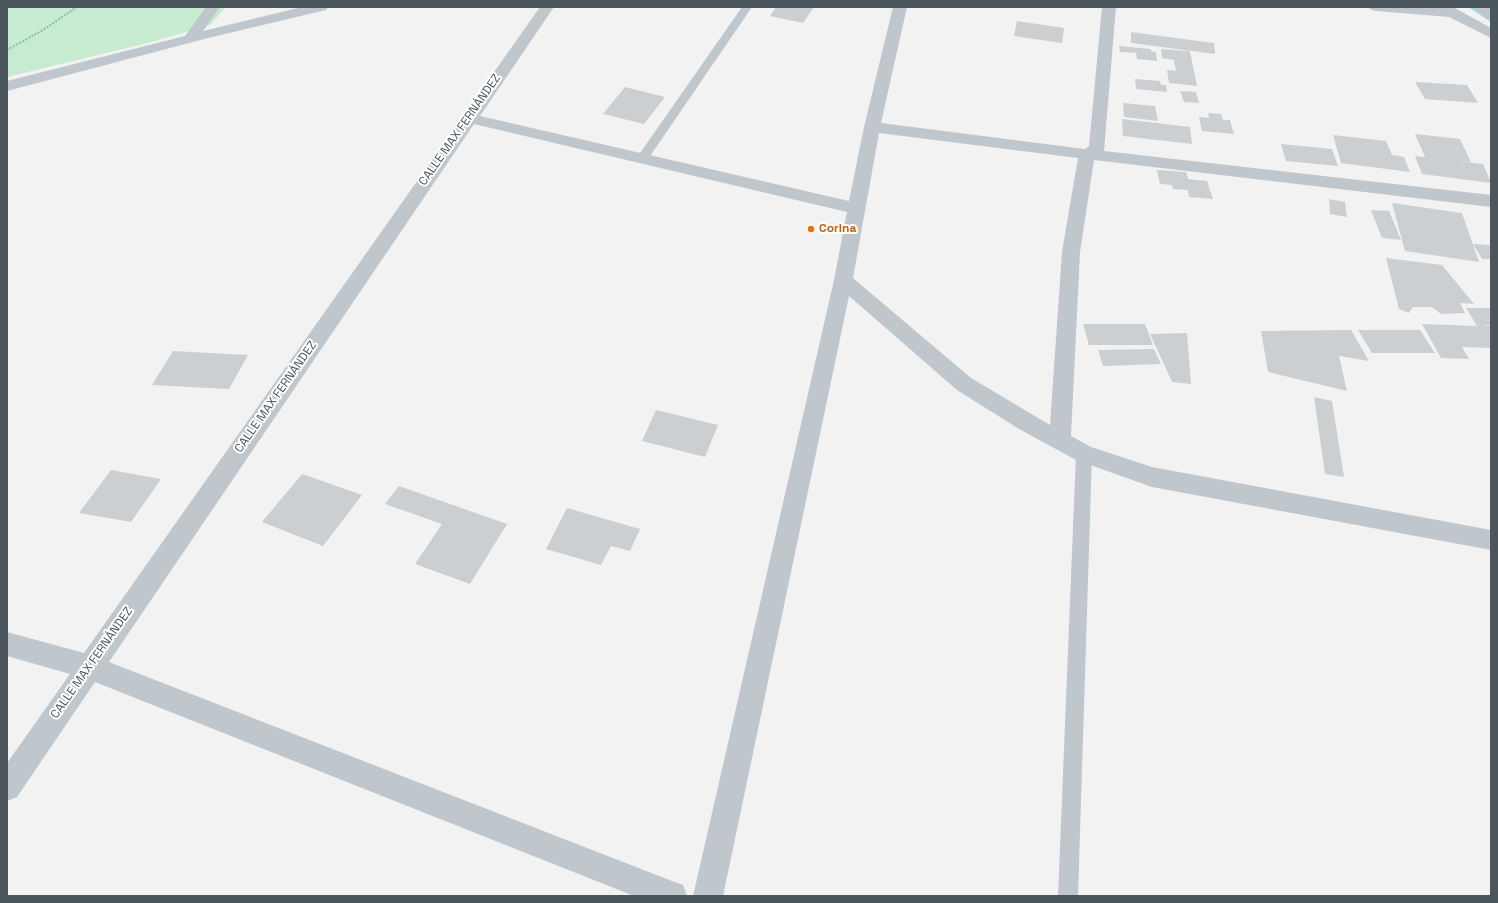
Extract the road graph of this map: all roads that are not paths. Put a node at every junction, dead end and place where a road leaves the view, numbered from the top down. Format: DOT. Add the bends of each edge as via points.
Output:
graph roads {
  1 [pos="213,7"];
  2 [pos="321,7"];
  3 [pos="546,7"];
  4 [pos="748,7"];
  5 [pos="900,7"];
  6 [pos="1109,7"];
  7 [pos="1376,7"];
  8 [pos="1480,7"];
  9 [pos="1448,10"];
  10 [pos="1491,15"];
  11 [pos="1491,34"];
  12 [pos="191,37"];
  13 [pos="7,86"];
  14 [pos="469,118"];
  15 [pos="872,127"];
  16 [pos="1087,154"];
  17 [pos="642,159"];
  18 [pos="1491,201"];
  19 [pos="857,209"];
  20 [pos="843,280"];
  21 [pos="1060,441"];
  22 [pos="1084,454"];
  23 [pos="1491,540"];
  24 [pos="7,644"];
  25 [pos="89,667"];
  26 [pos="7,787"];
  27 [pos="672,896"];
  28 [pos="708,896"];
  29 [pos="1068,896"];
  1 -- 12 [label="street"];
  2 -- 12 [label="street"];
  3 -- 14 [label="street, CALLE MAX FERNÁNDEZ"];
  4 -- 17 [label="lane"];
  5 -- 15 [label="street"];
  6 -- 16 [label="street" via="1097,149"];
  7 -- 9 [label="street"];
  8 -- 10 [label="street"];
  9 -- 11 [label="street"];
  12 -- 13 [label="street"];
  14 -- 17 [label="street"];
  14 -- 25 [label="street, CALLE MAX FERNÁNDEZ"];
  15 -- 16 [label="street"];
  15 -- 19 [label="street"];
  16 -- 18 [label="street"];
  16 -- 21 [label="street" via="1071,252"];
  17 -- 19 [label="street"];
  19 -- 20 [label="street"];
  20 -- 21 [label="street" via="964,384"];
  20 -- 28 [label="street"];
  21 -- 22 [label="street"];
  22 -- 23 [label="street" via="1152,476"];
  22 -- 29 [label="lane"];
  24 -- 25 [label="street"];
  25 -- 26 [label="street, CALLE MAX FERNÁNDEZ"];
  25 -- 27 [label="street"];
}
